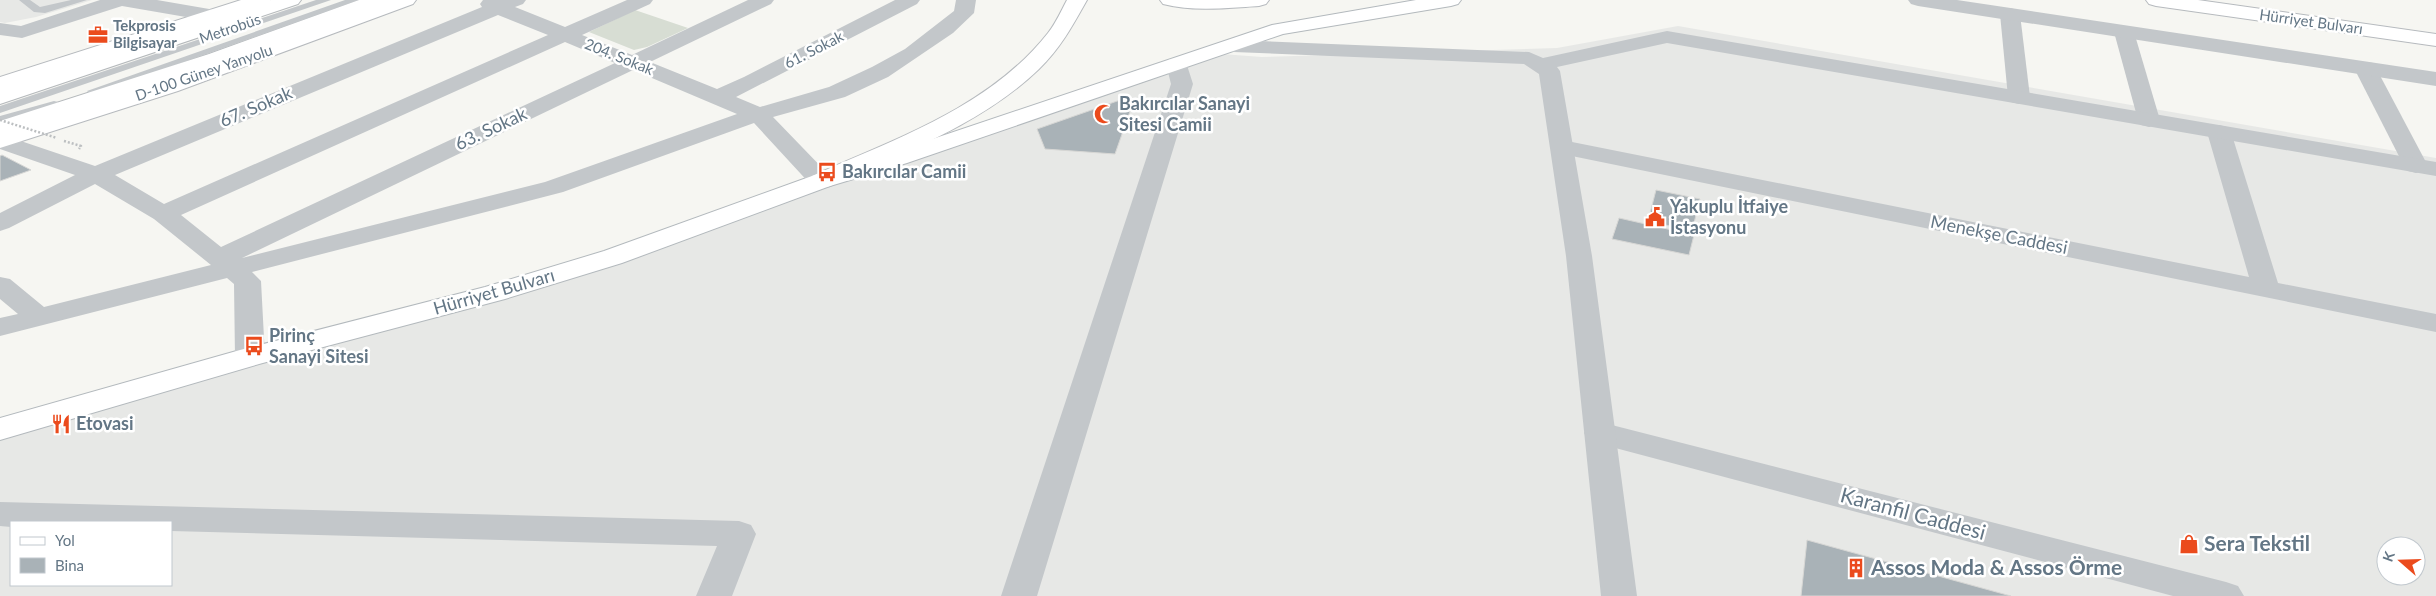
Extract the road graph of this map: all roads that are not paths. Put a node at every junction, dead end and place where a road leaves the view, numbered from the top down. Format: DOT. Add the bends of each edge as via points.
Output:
graph roads {
  1 [pos="24,0"];
  2 [pos="82,0"];
  3 [pos="121,0"];
  4 [pos="261,0"];
  5 [pos="291,0"];
  6 [pos="326,0"];
  7 [pos="354,0"];
  8 [pos="378,0"];
  9 [pos="406,0"];
  10 [pos="643,0"];
  11 [pos="764,0"];
  12 [pos="910,0"];
  13 [pos="966,0"];
  14 [pos="1077,0"];
  15 [pos="1170,0"];
  16 [pos="1259,0"];
  17 [pos="1451,0"];
  18 [pos="1918,0"];
  19 [pos="2156,0"];
  20 [pos="2212,0"];
  21 [pos="498,2"];
  22 [pos="2010,14"];
  23 [pos="215,16"];
  24 [pos="0,30"];
  25 [pos="2436,31"];
  26 [pos="22,32"];
  27 [pos="2124,32"];
  28 [pos="564,34"];
  29 [pos="0,40"];
  30 [pos="2436,40"];
  31 [pos="1234,46"];
  32 [pos="632,62"];
  33 [pos="1177,64"];
  34 [pos="1538,65"];
  35 [pos="2364,68"];
  36 [pos="2436,79"];
  37 [pos="0,84"];
  38 [pos="0,97"];
  39 [pos="717,97"];
  40 [pos="2019,97"];
  41 [pos="0,110"];
  42 [pos="758,114"];
  43 [pos="2149,120"];
  44 [pos="2219,132"];
  45 [pos="0,133"];
  46 [pos="1562,147"];
  47 [pos="2426,168"];
  48 [pos="96,174"];
  49 [pos="821,181"];
  50 [pos="163,214"];
  51 [pos="0,223"];
  52 [pos="225,264"];
  53 [pos="0,285"];
  54 [pos="2266,289"];
  55 [pos="39,317"];
  56 [pos="2436,323"];
  57 [pos="0,327"];
  58 [pos="250,357"];
  59 [pos="0,429"];
  60 [pos="1600,433"];
  61 [pos="0,514"];
  62 [pos="714,596"];
  63 [pos="1019,596"];
  64 [pos="1619,596"];
  65 [pos="2226,596"];
  1 -- 2 [label="lane" via="38,10 45,10"];
  3 -- 23 [label="street"];
  3 -- 26 [label="street"];
  4 -- 23 [label="main road"];
  5 -- 38 [label="main road"];
  6 -- 41 [label="lane, Metrobüs"];
  7 -- 45 [label="lane, Metrobüs" via="67,100"];
  8 -- 45 [label="main road"];
  9 -- 45 [label="main road, D-100 Güney Yanyolu" via="170,86"];
  10 -- 28 [label="street"];
  11 -- 32 [label="street, 63. Sokak"];
  12 -- 39 [label="street, 61. Sokak"];
  13 -- 42 [label="street" via="964,14 912,53 880,72 837,92"];
  14 -- 49 [label="main road" via="1069,20 1049,46 1003,90 972,110"];
  15 -- 16 [label="main road" via="1207,3"];
  17 -- 31 [label="main road, Hürriyet Bulvarı" via="1278,29"];
  18 -- 22 [label="street"];
  19 -- 30 [label="main road, Hürriyet Bulvarı"];
  20 -- 25 [label="main road, Hürriyet Bulvarı"];
  21 -- 28 [label="street, 204. Sokak"];
  21 -- 48 [label="street, 67. Sokak"];
  22 -- 27 [label="street"];
  22 -- 40 [label="street"];
  23 -- 37 [label="main road"];
  24 -- 26 [label="street"];
  26 -- 29 [label="street"];
  27 -- 35 [label="street"];
  27 -- 43 [label="street"];
  28 -- 32 [label="street, 204. Sokak"];
  28 -- 50 [label="street"];
  31 -- 33 [label="main road, Hürriyet Bulvarı"];
  31 -- 34 [label="street" via="1529,58"];
  32 -- 39 [label="street, 204. Sokak"];
  32 -- 52 [label="street, 63. Sokak"];
  33 -- 49 [label="main road, Hürriyet Bulvarı" via="899,158"];
  33 -- 63 [label="street" via="1182,84"];
  34 -- 40 [label="street" via="1667,37"];
  34 -- 46 [label="street" via="1549,71"];
  35 -- 36 [label="street"];
  35 -- 47 [label="street"];
  39 -- 42 [label="street, 204. Sokak"];
  40 -- 43 [label="street"];
  42 -- 49 [label="street"];
  42 -- 52 [label="street" via="554,187"];
  43 -- 44 [label="street"];
  44 -- 47 [label="street"];
  44 -- 54 [label="street"];
  45 -- 48 [label="street"];
  46 -- 54 [label="street, Menekşe Caddesi"];
  46 -- 60 [label="street"];
  48 -- 50 [label="street"];
  48 -- 51 [label="street, 67. Sokak"];
  49 -- 58 [label="main road, Hürriyet Bulvarı" via="613,257 495,293"];
  50 -- 52 [label="street"];
  52 -- 55 [label="street"];
  52 -- 58 [label="street" via="247,281"];
  53 -- 55 [label="street"];
  54 -- 56 [label="street, Menekşe Caddesi"];
  55 -- 57 [label="street"];
  58 -- 59 [label="main road, Hürriyet Bulvarı"];
  60 -- 64 [label="street"];
  60 -- 65 [label="street, Karanfil Caddesi"];
  61 -- 62 [label="street" via="739,534"];
}
